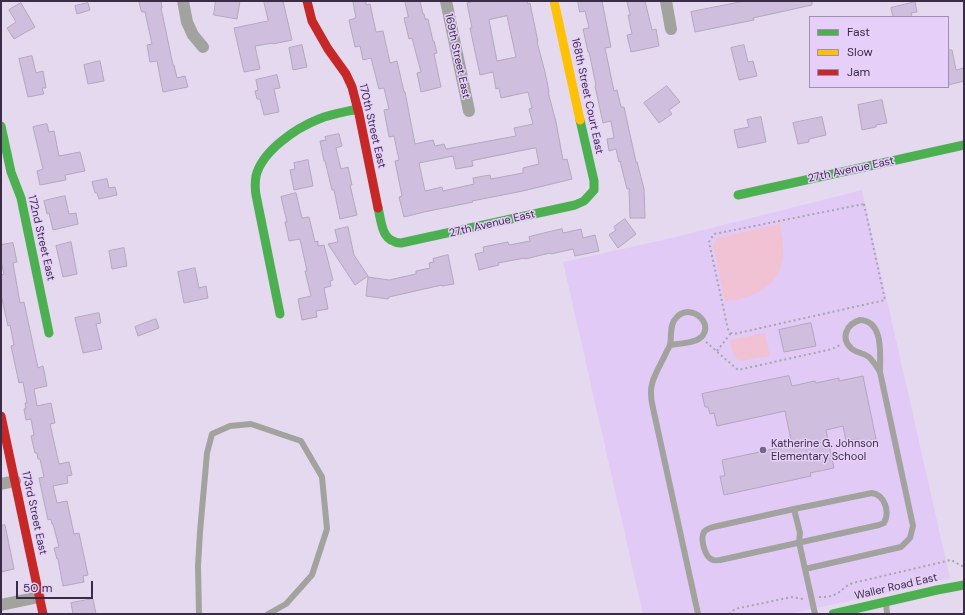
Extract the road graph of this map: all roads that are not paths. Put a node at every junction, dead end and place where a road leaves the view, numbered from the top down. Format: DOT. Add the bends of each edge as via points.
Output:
graph roads {
  1 [pos="183,1"];
  2 [pos="307,1"];
  3 [pos="446,1"];
  4 [pos="554,1"];
  5 [pos="666,1"];
  6 [pos="671,29"];
  7 [pos="203,47"];
  8 [pos="358,109"];
  9 [pos="469,110"];
  10 [pos="1,126"];
  11 [pos="3,145"];
  12 [pos="964,145"];
  13 [pos="590,195"];
  14 [pos="738,195"];
  15 [pos="390,241"];
  16 [pos="280,314"];
  17 [pos="50,333"];
  18 [pos="670,345"];
  19 [pos="880,372"];
  20 [pos="1,416"];
  21 [pos="15,481"];
  22 [pos="1,484"];
  23 [pos="794,508"];
  24 [pos="799,542"];
  25 [pos="805,569"];
  26 [pos="964,585"];
  27 [pos="39,597"];
  28 [pos="886,602"];
  29 [pos="1,605"];
  30 [pos="43,614"];
  31 [pos="199,614"];
  32 [pos="268,614"];
  33 [pos="698,614"];
  34 [pos="816,614"];
  35 [pos="833,614"];
  36 [pos="887,614"];
  1 -- 7 [label="street" via="187,22"];
  2 -- 8 [label="street, 170th Street East" via="312,21 346,74"];
  3 -- 9 [label="street, 169th Street East"];
  4 -- 13 [label="street, 168th Street Court East" via="594,181 594,190"];
  5 -- 6 [label="street"];
  8 -- 15 [label="street, 170th Street East" via="384,234"];
  8 -- 16 [label="street" via="320,119 298,130 269,154 257,175 256,195"];
  10 -- 11 [label="street, 172nd Street East"];
  11 -- 17 [label="street, 172nd Street East" via="21,198"];
  12 -- 14 [label="street, 27th Avenue East"];
  13 -- 15 [label="street, 27th Avenue East" via="584,201 568,207 404,244"];
  18 -- 18 [label="lane" via="694,341 701,337 705,324 701,317 690,312 676,317 672,325"];
  18 -- 33 [label="lane" via="652,384 652,401"];
  19 -- 19 [label="lane" via="868,357 852,349 846,341 846,333 852,323 868,321 876,330 880,350"];
  19 -- 25 [label="lane" via="913,526 910,538 901,547"];
  20 -- 21 [label="street, 173rd Street East"];
  21 -- 22 [label="street"];
  21 -- 27 [label="street, 173rd Street East"];
  23 -- 24 [label="lane" via="800,534"];
  23 -- 24 [label="lane" via="872,493 882,497 887,514 884,523 879,525"];
  23 -- 24 [label="lane" via="707,529 702,539 707,555 714,561"];
  24 -- 25 [label="lane"];
  25 -- 34 [label="lane"];
  26 -- 28 [label="street, Waller Road East"];
  27 -- 29 [label="street"];
  27 -- 30 [label="street, 173rd Street East"];
  28 -- 35 [label="street, Waller Road East"];
  28 -- 36 [label="lane"];
  31 -- 32 [label="lane" via="198,566 207,453 212,434 230,426 251,424 301,441 322,477 327,529 312,575 286,604"];
}
